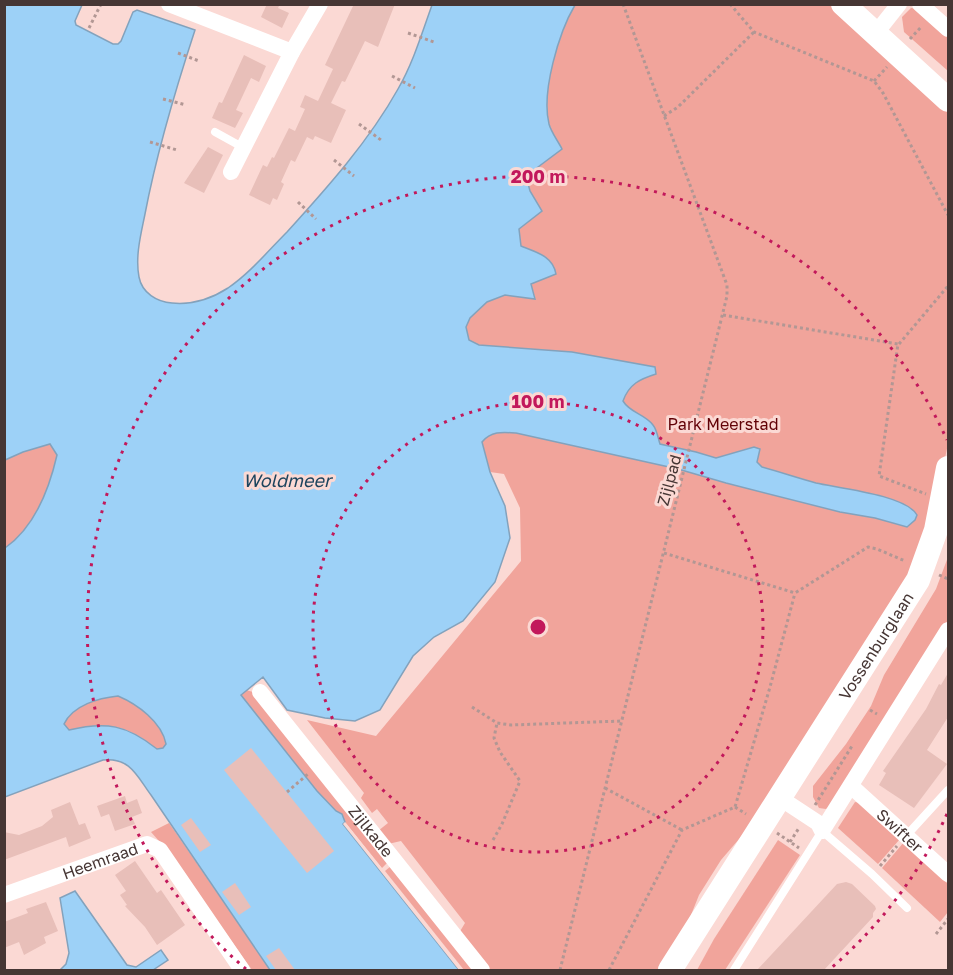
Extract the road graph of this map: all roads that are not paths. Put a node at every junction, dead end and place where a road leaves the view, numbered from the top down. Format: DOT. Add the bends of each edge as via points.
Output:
graph roads {
  1 [pos="169,4"];
  2 [pos="320,4"];
  3 [pos="843,4"];
  4 [pos="866,4"];
  5 [pos="920,4"];
  6 [pos="887,20"];
  7 [pos="948,29"];
  8 [pos="292,52"];
  9 [pos="948,78"];
  10 [pos="948,100"];
  11 [pos="215,132"];
  12 [pos="244,148"];
  13 [pos="231,172"];
  14 [pos="943,482"];
  15 [pos="948,538"];
  16 [pos="936,574"];
  17 [pos="948,630"];
  18 [pos="260,692"];
  19 [pos="851,786"];
  20 [pos="948,790"];
  21 [pos="793,807"];
  22 [pos="822,831"];
  23 [pos="906,836"];
  24 [pos="948,874"];
  25 [pos="4,895"];
  26 [pos="908,908"];
  27 [pos="242,970"];
  28 [pos="482,970"];
  29 [pos="670,970"];
  30 [pos="690,970"];
  31 [pos="734,970"];
  1 -- 8 [label="street"];
  2 -- 8 [label="street"];
  3 -- 6 [label="street"];
  4 -- 6 [label="street"];
  5 -- 7 [label="street"];
  6 -- 9 [label="street"];
  6 -- 10 [label="street"];
  8 -- 12 [label="street"];
  11 -- 12 [label="lane"];
  12 -- 13 [label="street"];
  14 -- 16 [label="street, Vossenburglaan" via="936,530"];
  15 -- 16 [label="street, Vossenburglaan"];
  16 -- 21 [label="street, Vossenburglaan" via="918,580"];
  17 -- 19 [label="street"];
  18 -- 28 [label="street, Zijlkade"];
  19 -- 22 [label="street"];
  19 -- 23 [label="street, Swifter"];
  20 -- 23 [label="lane"];
  21 -- 22 [label="street" via="819,823"];
  21 -- 29 [label="street, Vossenburglaan"];
  21 -- 30 [label="street, Vossenburglaan"];
  22 -- 26 [label="lane"];
  22 -- 31 [label="lane"];
  23 -- 24 [label="street, Swifter"];
  25 -- 27 [label="street, Heemraad" via="147,844 160,850"];
}
